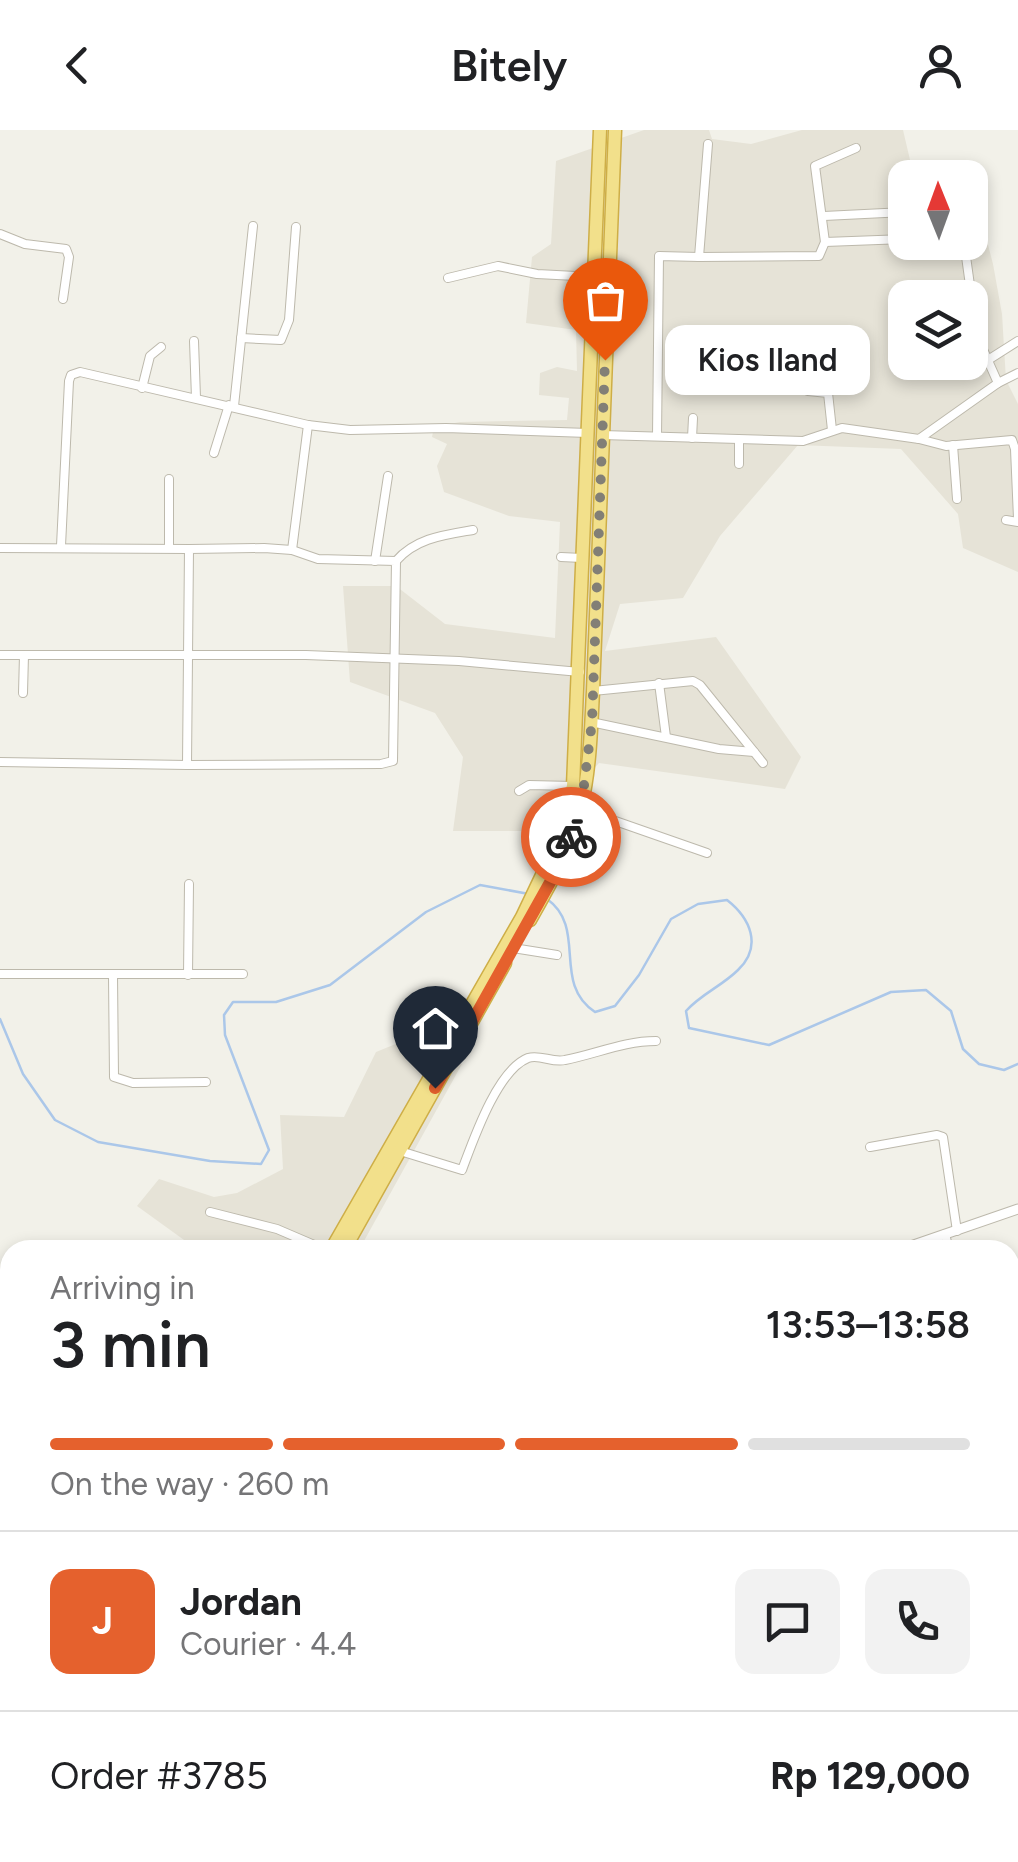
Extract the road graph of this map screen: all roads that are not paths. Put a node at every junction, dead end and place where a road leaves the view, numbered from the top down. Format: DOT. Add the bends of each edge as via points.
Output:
graph roads {
  1 [pos="600,130"];
  2 [pos="614,130"];
  3 [pos="708,144"];
  4 [pos="856,148"];
  5 [pos="888,213"];
  6 [pos="824,216"];
  7 [pos="253,226"];
  8 [pos="296,227"];
  9 [pos="0,234"];
  10 [pos="888,240"];
  11 [pos="825,242"];
  12 [pos="699,257"];
  13 [pos="455,262"];
  14 [pos="596,276"];
  15 [pos="63,299"];
  16 [pos="241,338"];
  17 [pos="194,341"];
  18 [pos="1018,341"];
  19 [pos="161,348"];
  20 [pos="988,360"];
  21 [pos="1018,373"];
  22 [pos="998,383"];
  23 [pos="142,388"];
  24 [pos="808,391"];
  25 [pos="196,398"];
  26 [pos="231,406"];
  27 [pos="692,418"];
  28 [pos="308,426"];
  29 [pos="832,430"];
  30 [pos="596,434"];
  31 [pos="657,436"];
  32 [pos="692,438"];
  33 [pos="920,439"];
  34 [pos="739,440"];
  35 [pos="953,446"];
  36 [pos="214,453"];
  37 [pos="739,464"];
  38 [pos="388,476"];
  39 [pos="170,479"];
  40 [pos="957,499"];
  41 [pos="1006,520"];
  42 [pos="1018,520"];
  43 [pos="473,530"];
  44 [pos="61,546"];
  45 [pos="0,548"];
  46 [pos="169,548"];
  47 [pos="188,549"];
  48 [pos="292,550"];
  49 [pos="561,556"];
  50 [pos="584,558"];
  51 [pos="375,561"];
  52 [pos="396,561"];
  53 [pos="0,655"];
  54 [pos="24,655"];
  55 [pos="188,657"];
  56 [pos="396,659"];
  57 [pos="580,672"];
  58 [pos="659,683"];
  59 [pos="593,691"];
  60 [pos="24,693"];
  61 [pos="592,722"];
  62 [pos="733,726"];
  63 [pos="666,737"];
  64 [pos="730,750"];
  65 [pos="754,752"];
  66 [pos="0,762"];
  67 [pos="763,763"];
  68 [pos="187,765"];
  69 [pos="573,786"];
  70 [pos="519,791"];
  71 [pos="581,809"];
  72 [pos="707,853"];
  73 [pos="552,868"];
  74 [pos="188,884"];
  75 [pos="532,906"];
  76 [pos="514,948"];
  77 [pos="557,955"];
  78 [pos="0,974"];
  79 [pos="244,974"];
  80 [pos="113,975"];
  81 [pos="188,975"];
  82 [pos="465,1023"];
  83 [pos="656,1041"];
  84 [pos="206,1082"];
  85 [pos="870,1148"];
  86 [pos="400,1151"];
  87 [pos="1018,1209"];
  88 [pos="210,1212"];
  89 [pos="957,1231"];
  90 [pos="945,1234"];
  91 [pos="304,1240"];
  92 [pos="335,1240"];
  93 [pos="350,1240"];
  94 [pos="928,1240"];
  95 [pos="947,1240"];
  1 -- 14 [label="highway"];
  2 -- 30 [label="highway"];
  3 -- 12 [label="street"];
  4 -- 6 [label="street" via="815,166"];
  5 -- 6 [label="street"];
  6 -- 11 [label="street"];
  7 -- 16 [label="street"];
  8 -- 16 [label="street" via="281,340"];
  9 -- 15 [label="street" via="69,252"];
  10 -- 11 [label="street"];
  11 -- 12 [label="street" via="815,257"];
  12 -- 31 [label="street" via="659,256"];
  13 -- 14 [label="street" via="452,277 498,266"];
  14 -- 30 [label="highway"];
  16 -- 26 [label="street"];
  17 -- 25 [label="street"];
  18 -- 20 [label="street"];
  19 -- 23 [label="street" via="150,356"];
  20 -- 22 [label="street"];
  21 -- 22 [label="street"];
  22 -- 33 [label="street"];
  23 -- 25 [label="street"];
  23 -- 44 [label="street" via="72,375"];
  24 -- 29 [label="street" via="828,393"];
  25 -- 26 [label="street"];
  26 -- 28 [label="street"];
  26 -- 36 [label="street"];
  27 -- 32 [label="street"];
  28 -- 30 [label="street"];
  28 -- 48 [label="street"];
  29 -- 33 [label="street"];
  29 -- 34 [label="street" via="808,441"];
  30 -- 31 [label="street"];
  30 -- 50 [label="highway"];
  30 -- 59 [label="highway"];
  31 -- 32 [label="street"];
  32 -- 34 [label="street"];
  33 -- 35 [label="street"];
  34 -- 37 [label="street"];
  35 -- 40 [label="street"];
  35 -- 42 [label="street" via="1012,440"];
  38 -- 51 [label="street"];
  39 -- 46 [label="street"];
  41 -- 42 [label="street"];
  43 -- 52 [label="street" via="424,540"];
  44 -- 45 [label="street"];
  44 -- 46 [label="street"];
  46 -- 47 [label="street"];
  47 -- 48 [label="street"];
  47 -- 55 [label="street"];
  48 -- 51 [label="street" via="318,559"];
  49 -- 50 [label="street"];
  50 -- 57 [label="highway"];
  51 -- 52 [label="street"];
  52 -- 56 [label="street"];
  53 -- 54 [label="street"];
  54 -- 55 [label="street"];
  54 -- 60 [label="street"];
  55 -- 56 [label="street"];
  55 -- 68 [label="street"];
  56 -- 57 [label="street"];
  56 -- 68 [label="street" via="396,750 388,764"];
  57 -- 69 [label="highway"];
  58 -- 59 [label="street"];
  58 -- 62 [label="street" via="700,684"];
  58 -- 63 [label="street"];
  59 -- 61 [label="highway"];
  61 -- 63 [label="street"];
  61 -- 71 [label="highway"];
  62 -- 64 [label="street"];
  62 -- 65 [label="street"];
  63 -- 64 [label="street"];
  64 -- 65 [label="street"];
  65 -- 67 [label="street"];
  66 -- 68 [label="street"];
  69 -- 70 [label="street" via="529,784"];
  69 -- 73 [label="highway"];
  71 -- 72 [label="street"];
  71 -- 73 [label="highway"];
  73 -- 75 [label="highway"];
  74 -- 81 [label="street"];
  75 -- 76 [label="highway"];
  75 -- 82 [label="highway"];
  76 -- 77 [label="street"];
  76 -- 82 [label="highway"];
  78 -- 80 [label="street"];
  79 -- 81 [label="street"];
  80 -- 81 [label="street"];
  80 -- 84 [label="street" via="114,1077"];
  82 -- 86 [label="highway"];
  82 -- 92 [label="highway"];
  83 -- 86 [label="street" via="564,1061 537,1056 521,1062 480,1122 462,1170"];
  85 -- 89 [label="street" via="942,1137"];
  86 -- 93 [label="highway"];
  87 -- 89 [label="street"];
  88 -- 91 [label="street"];
  89 -- 90 [label="street"];
  90 -- 94 [label="street"];
  90 -- 95 [label="street"];
}
